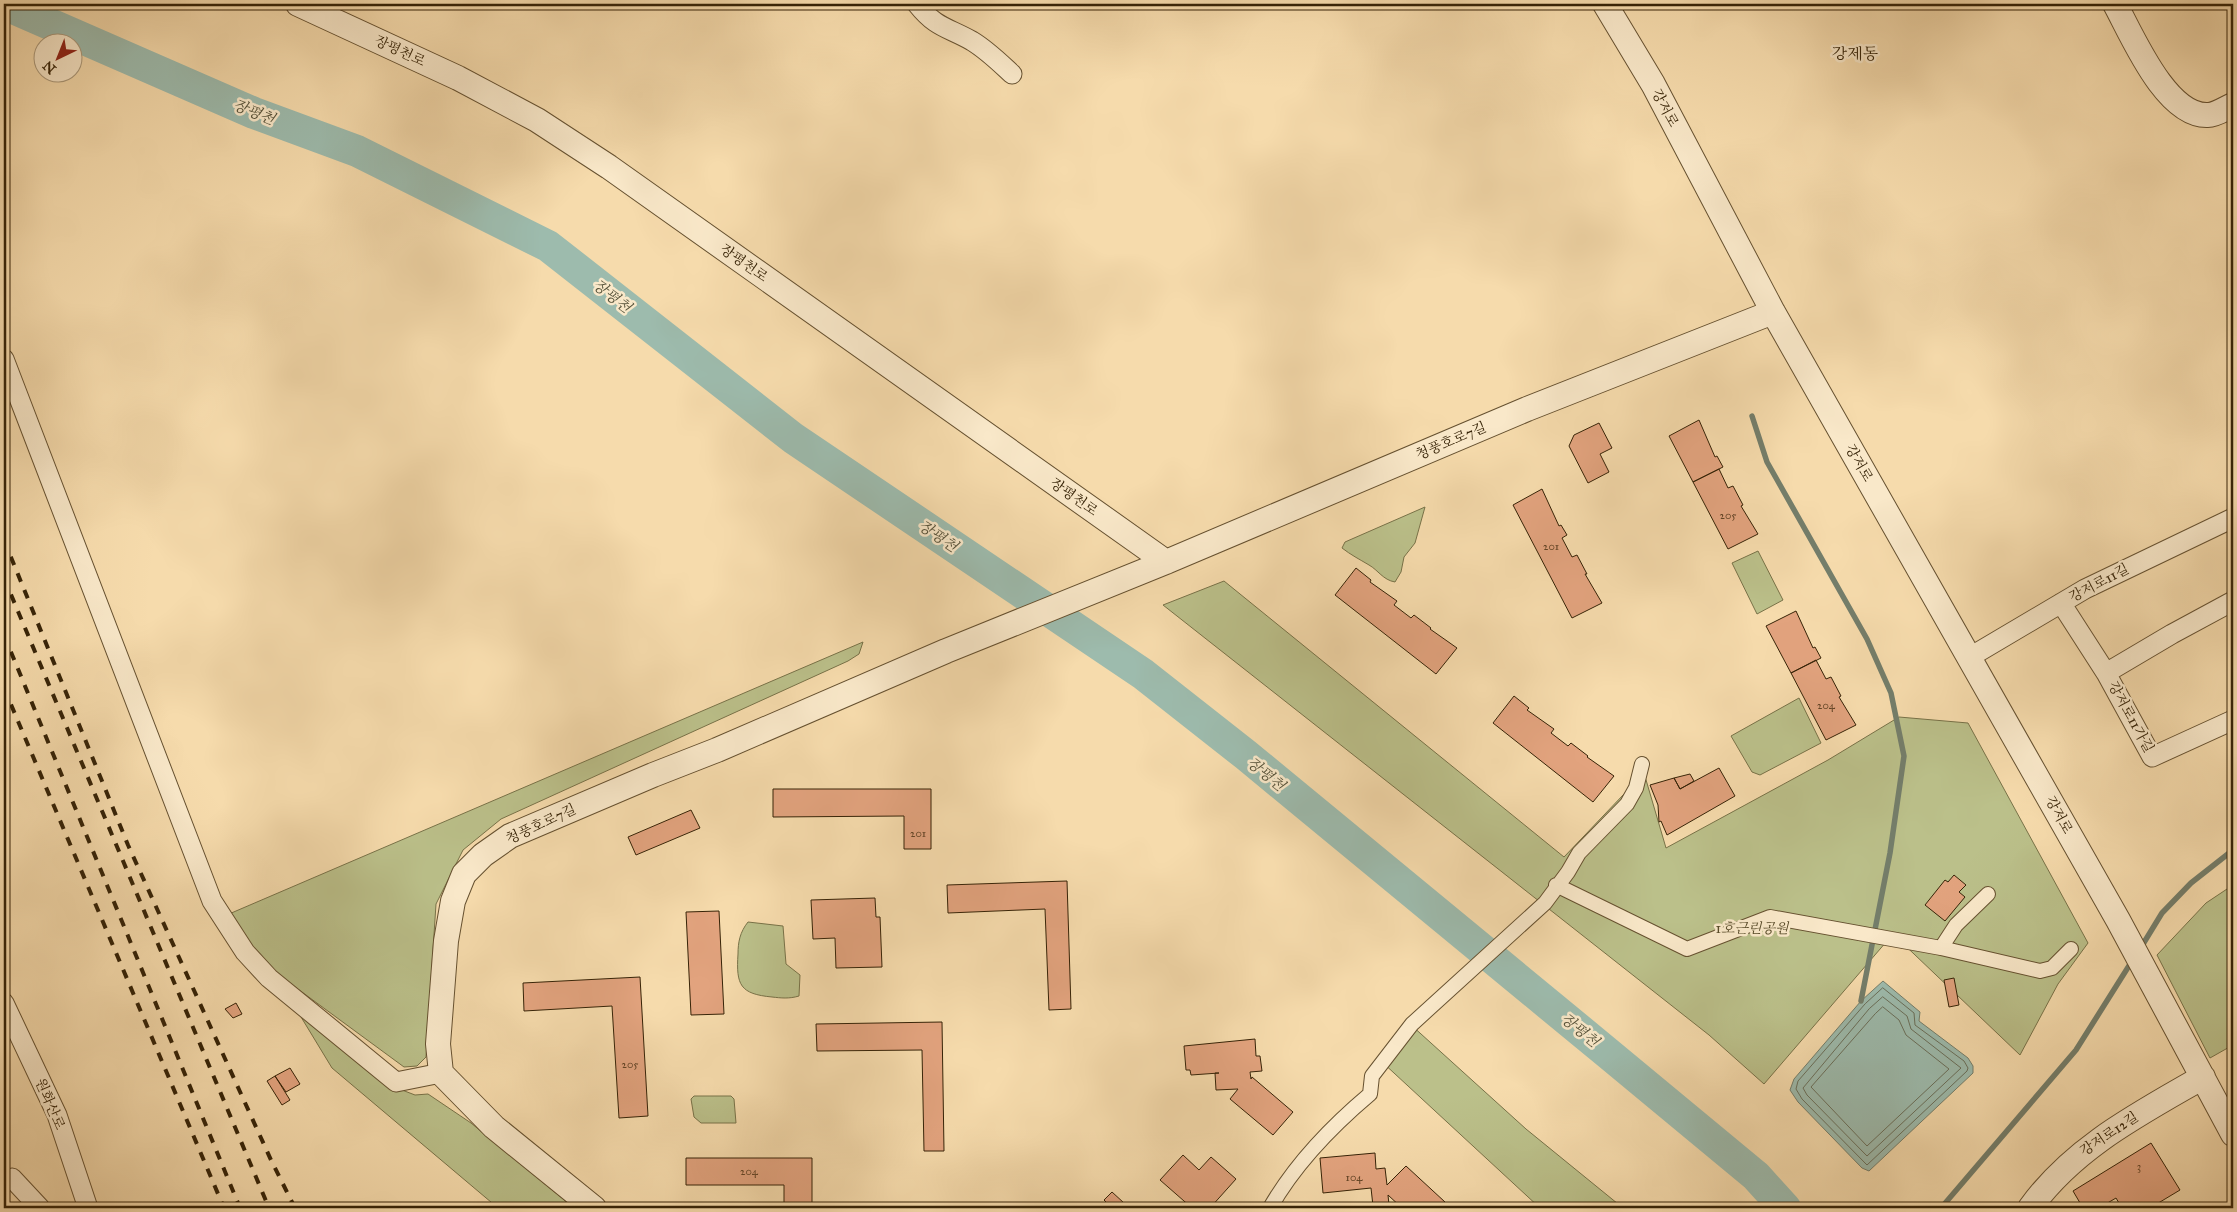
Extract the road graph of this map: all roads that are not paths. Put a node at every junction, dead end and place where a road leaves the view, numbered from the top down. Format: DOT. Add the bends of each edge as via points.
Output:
graph roads {
  1 [pos="298,4"];
  2 [pos="917,4"];
  3 [pos="1605,4"];
  4 [pos="2115,4"];
  5 [pos="1012,74"];
  6 [pos="2233,105"];
  7 [pos="1773,312"];
  8 [pos="4,359"];
  9 [pos="2233,518"];
  10 [pos="1166,562"];
  11 [pos="2233,601"];
  12 [pos="2061,603"];
  13 [pos="1970,657"];
  14 [pos="2106,673"];
  15 [pos="2233,720"];
  16 [pos="1642,764"];
  17 [pos="1556,885"];
  18 [pos="1988,894"];
  19 [pos="1941,948"];
  20 [pos="2071,949"];
  21 [pos="4,1003"];
  22 [pos="441,1073"];
  23 [pos="2202,1078"];
  24 [pos="2233,1134"];
  25 [pos="12,1178"];
  26 [pos="40,1208"];
  27 [pos="88,1208"];
  28 [pos="594,1208"];
  29 [pos="1270,1208"];
  30 [pos="2030,1208"];
  1 -- 10 [label="street, 장평천로" via="458,78 537,120 609,167"];
  2 -- 5 [label="street" via="942,28 971,41"];
  3 -- 7 [label="street, 강저로" via="1653,84"];
  4 -- 6 [label="street" via="2157,81 2188,110 2208,115"];
  7 -- 10 [label="street, 청풍호로7길" via="1527,409"];
  7 -- 13 [label="street, 강저로"];
  8 -- 22 [label="street" via="212,901 245,952 269,978 396,1082"];
  9 -- 12 [label="street, 강저로11길"];
  10 -- 22 [label="street, 청풍호로7길" via="946,651 510,836 483,855 464,874 453,901 446,941 438,1044"];
  11 -- 14 [label="street"];
  12 -- 13 [label="street, 강저로11길"];
  12 -- 14 [label="street, 강저로11가길"];
  13 -- 23 [label="street, 강저로" via="2118,920"];
  14 -- 15 [label="street, 강저로11가길" via="2152,757"];
  16 -- 17 [label="street" via="1636,788 1627,804 1579,853"];
  17 -- 19 [label="street" via="1687,949 1770,917"];
  17 -- 29 [label="street" via="1545,902 1412,1024 1372,1076 1370,1094 1347,1114 1283,1184"];
  18 -- 19 [label="street" via="1956,925"];
  19 -- 20 [label="street" via="2040,971 2052,968"];
  21 -- 27 [label="street, 원화산로" via="57,1115"];
  22 -- 28 [label="street" via="494,1127"];
  23 -- 24 [label="street"];
  23 -- 30 [label="street, 강저로12길" via="2123,1123 2077,1156"];
  25 -- 26 [label="street"];
}
